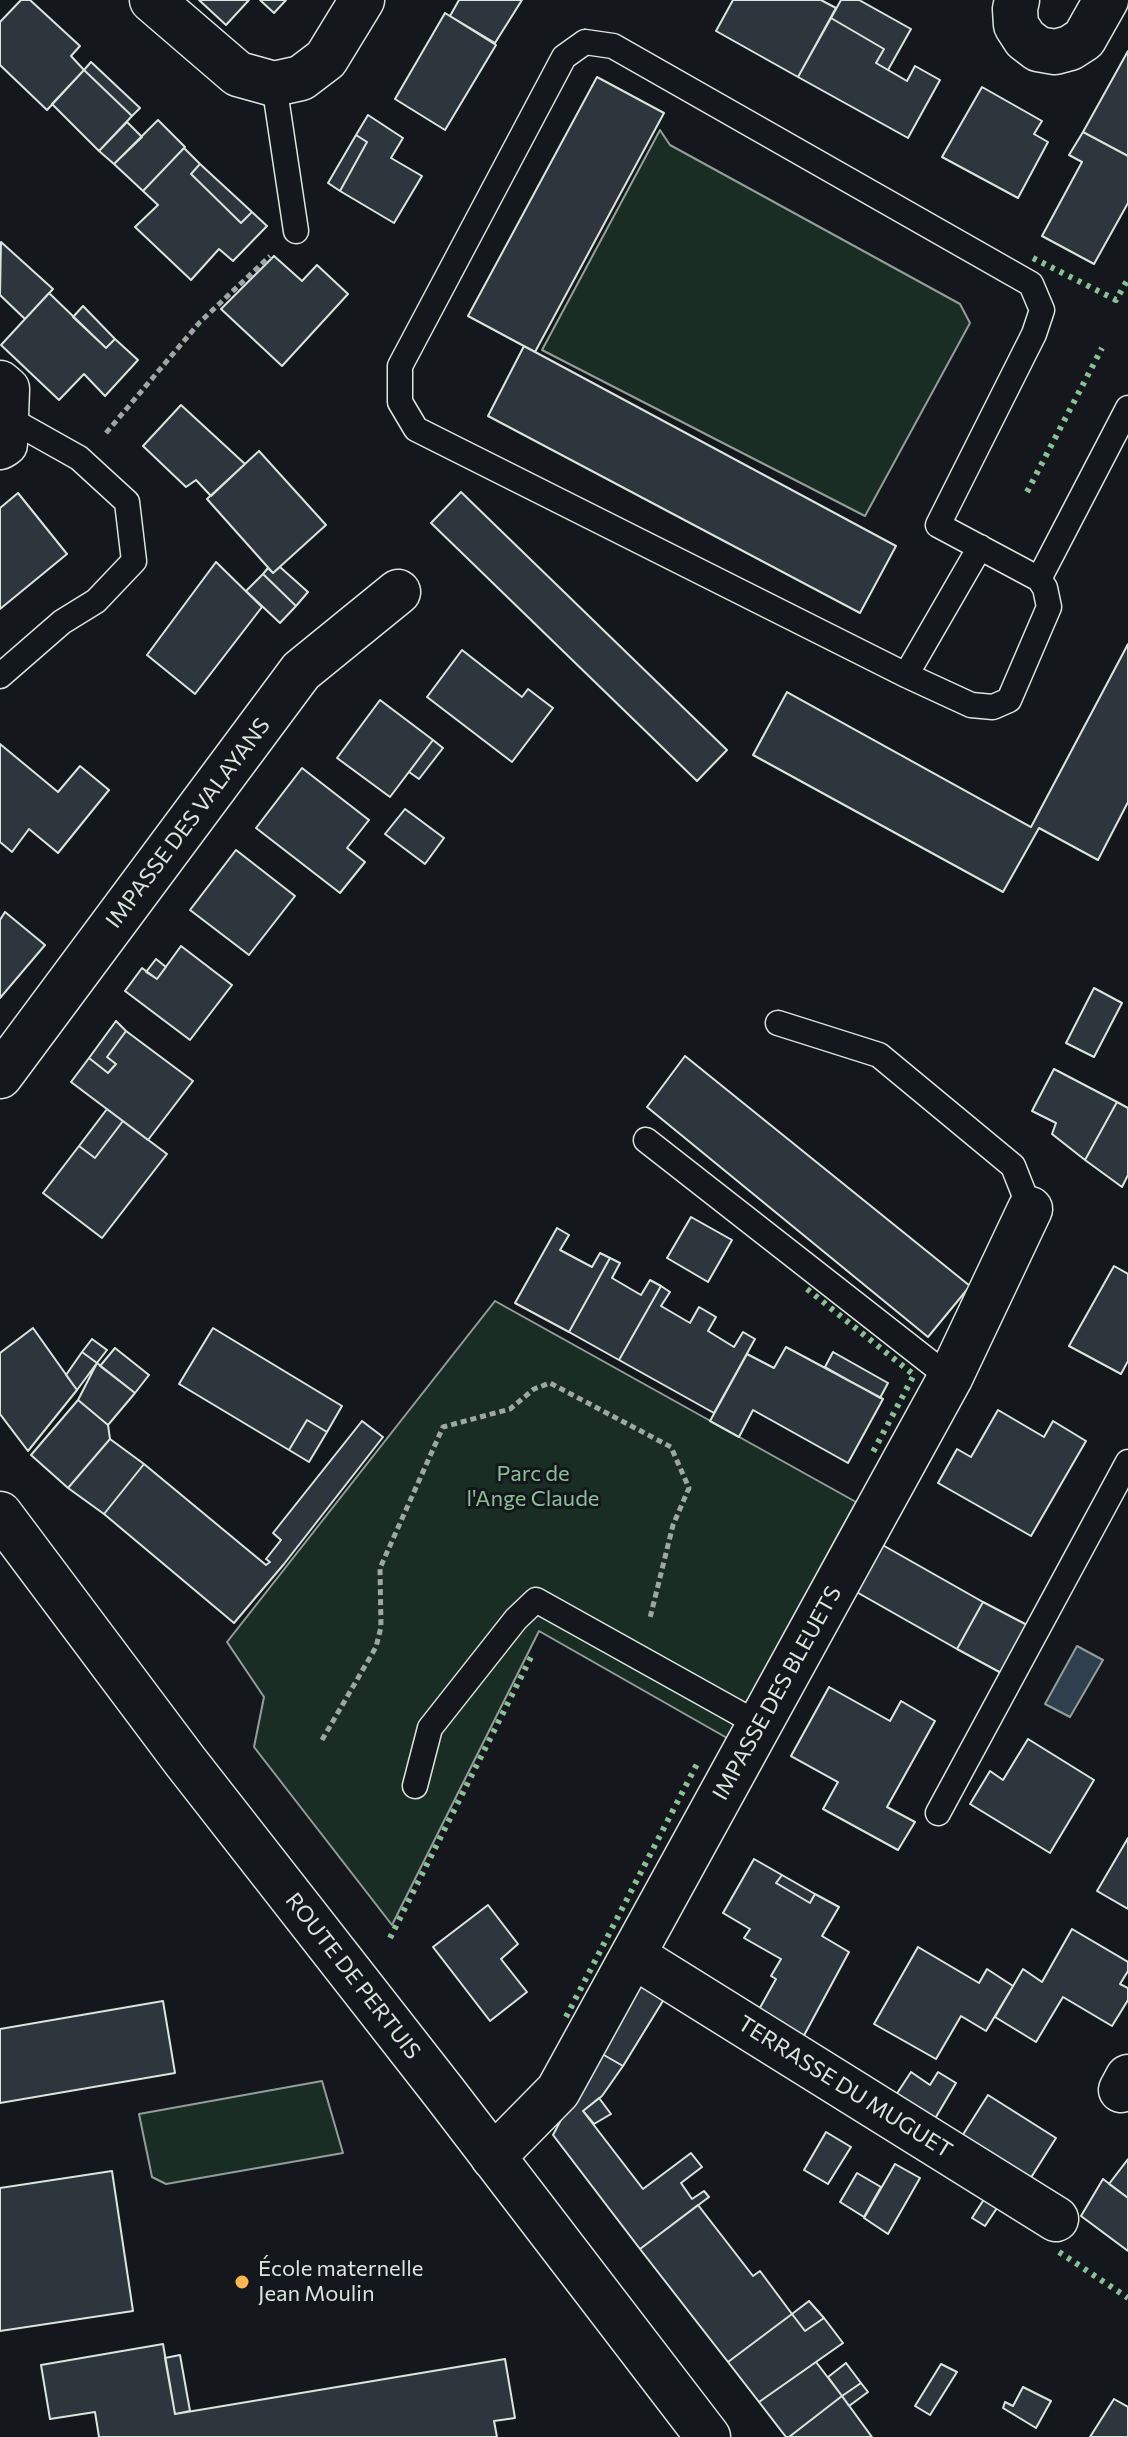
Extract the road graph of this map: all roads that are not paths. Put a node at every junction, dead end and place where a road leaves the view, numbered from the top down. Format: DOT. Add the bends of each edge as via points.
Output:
graph roads {
  1 [pos="152,0"];
  2 [pos="362,0"];
  3 [pos="1017,0"];
  4 [pos="1106,0"];
  5 [pos="274,84"];
  6 [pos="296,231"];
  7 [pos="1128,408"];
  8 [pos="2,416"];
  9 [pos="980,547"];
  10 [pos="1039,579"];
  11 [pos="398,592"];
  12 [pos="906,675"];
  13 [pos="0,676"];
  14 [pos="778,1023"];
  15 [pos="0,1076"];
  16 [pos="646,1140"];
  17 [pos="1030,1209"];
  18 [pos="950,1378"];
  19 [pos="1128,1462"];
  20 [pos="0,1514"];
  21 [pos="760,1725"];
  22 [pos="415,1786"];
  23 [pos="938,1813"];
  24 [pos="634,1956"];
  25 [pos="493,2157"];
  26 [pos="1056,2219"];
  27 [pos="708,2437"];
  1 -- 5 [label="street" via="238,74"];
  2 -- 5 [label="street" via="326,59 301,78"];
  3 -- 4 [label="street" via="1016,25 1025,39 1038,49 1055,52 1084,39"];
  5 -- 6 [label="lane"];
  7 -- 10 [label="lane"];
  8 -- 13 [label="lane" via="79,458 127,502 134,561 96,601 62,622"];
  9 -- 10 [label="lane"];
  9 -- 12 [label="lane"];
  9 -- 12 [label="lane" via="938,525 1034,334 1042,310 1031,284 613,46 585,42 564,57 400,366 400,402 416,429"];
  10 -- 12 [label="lane" via="1049,607 1009,700 993,707 971,705"];
  11 -- 15 [label="street, IMPASSE DES VALAYANS" via="301,671"];
  14 -- 17 [label="lane" via="879,1055 1013,1166"];
  16 -- 18 [label="lane"];
  17 -- 18 [label="street, IMPASSE DES BLEUETS"];
  18 -- 21 [label="street, IMPASSE DES BLEUETS"];
  19 -- 23 [label="lane"];
  20 -- 25 [label="street, ROUTE DE PERTUIS"];
  21 -- 22 [label="lane" via="536,1600 430,1728"];
  21 -- 24 [label="street, IMPASSE DES BLEUETS"];
  24 -- 25 [label="street, IMPASSE DES BLEUETS" via="558,2091"];
  24 -- 26 [label="street, TERRASSE DU MUGUET"];
  25 -- 27 [label="street, ROUTE DE PERTUIS"];
}
